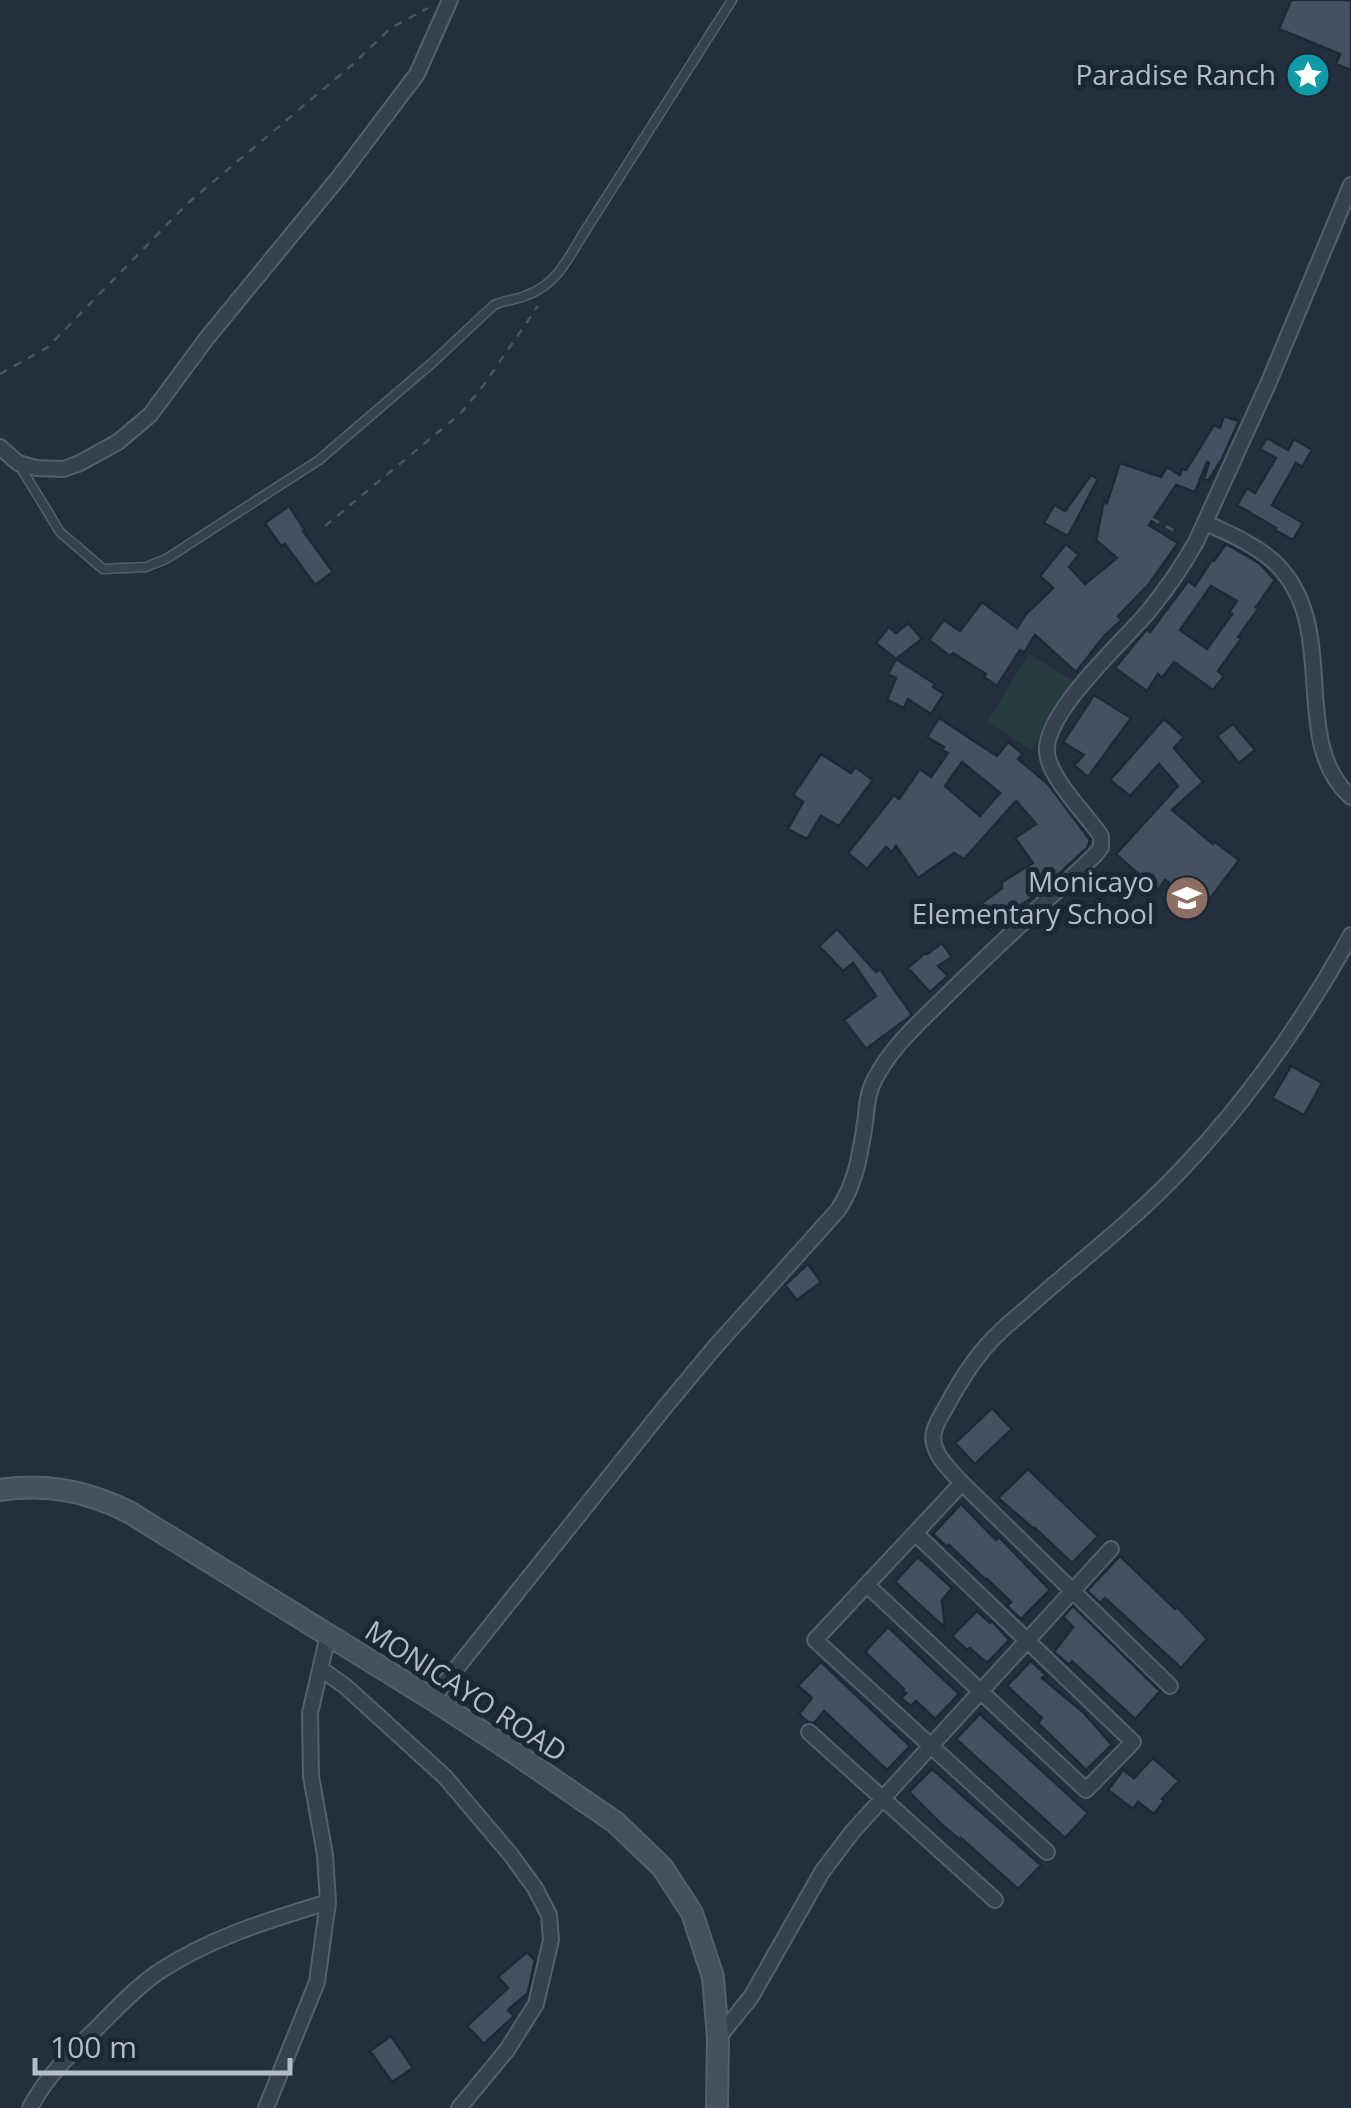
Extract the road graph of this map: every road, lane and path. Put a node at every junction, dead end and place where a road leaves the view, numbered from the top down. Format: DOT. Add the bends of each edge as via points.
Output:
graph roads {
  1 [pos="450,0"];
  2 [pos="732,0"];
  3 [pos="426,10"];
  4 [pos="1351,186"];
  5 [pos="539,305"];
  6 [pos="0,374"];
  7 [pos="0,448"];
  8 [pos="18,464"];
  9 [pos="1138,511"];
  10 [pos="1206,523"];
  11 [pos="325,526"];
  12 [pos="1196,542"];
  13 [pos="1351,797"];
  14 [pos="1351,934"];
  15 [pos="962,1483"];
  16 [pos="0,1490"];
  17 [pos="915,1533"];
  18 [pos="1111,1549"];
  19 [pos="866,1585"];
  20 [pos="1073,1591"];
  21 [pos="328,1635"];
  22 [pos="1027,1641"];
  23 [pos="321,1670"];
  24 [pos="1170,1686"];
  25 [pos="980,1692"];
  26 [pos="432,1699"];
  27 [pos="809,1732"];
  28 [pos="931,1746"];
  29 [pos="882,1799"];
  30 [pos="1047,1852"];
  31 [pos="996,1900"];
  32 [pos="328,1902"];
  33 [pos="718,2038"];
  34 [pos="30,2108"];
  35 [pos="266,2108"];
  36 [pos="458,2108"];
  37 [pos="716,2108"];
  1 -- 8 [label="street" via="417,74 150,415 78,464"];
  2 -- 8 [label="lane" via="561,272 525,297 494,305 319,460 166,558 146,567 103,569 60,532"];
  3 -- 6 [label="path" via="391,28 188,203 48,348"];
  4 -- 10 [label="street"];
  5 -- 11 [label="path" via="460,414"];
  7 -- 8 [label="street"];
  9 -- 12 [label="path"];
  10 -- 12 [label="street"];
  10 -- 13 [label="street" via="1261,550 1291,581 1309,624 1320,737"];
  12 -- 26 [label="street" via="1146,615 1052,726 1051,765 1101,836 1101,847 884,1064 867,1102 855,1179 838,1210 665,1407"];
  14 -- 15 [label="street" via="1289,1036 1186,1165 973,1363 932,1437"];
  15 -- 17 [label="street"];
  15 -- 20 [label="street"];
  16 -- 21 [label="main road, MONICAYO ROAD" via="50,1487 104,1500"];
  17 -- 19 [label="street"];
  17 -- 22 [label="street"];
  18 -- 20 [label="street"];
  19 -- 25 [label="street"];
  19 -- 28 [label="street" via="816,1640"];
  20 -- 22 [label="street"];
  20 -- 24 [label="street"];
  21 -- 23 [label="street"];
  21 -- 26 [label="main road, MONICAYO ROAD"];
  22 -- 25 [label="street"];
  22 -- 25 [label="street" via="1133,1742 1086,1790"];
  23 -- 32 [label="street" via="310,1713 310,1776"];
  23 -- 36 [label="street" via="444,1777 511,1855 549,1916 551,1940 536,2004"];
  25 -- 28 [label="street"];
  26 -- 33 [label="main road, MONICAYO ROAD" via="615,1822 662,1867 692,1913 713,1977"];
  27 -- 29 [label="street"];
  28 -- 29 [label="street"];
  28 -- 30 [label="street"];
  29 -- 31 [label="street"];
  29 -- 33 [label="street" via="822,1872 751,1997"];
  32 -- 34 [label="street" via="244,1928 156,1974 66,2057"];
  32 -- 35 [label="street" via="318,1982"];
  33 -- 37 [label="main road, MONICAYO ROAD"];
}
